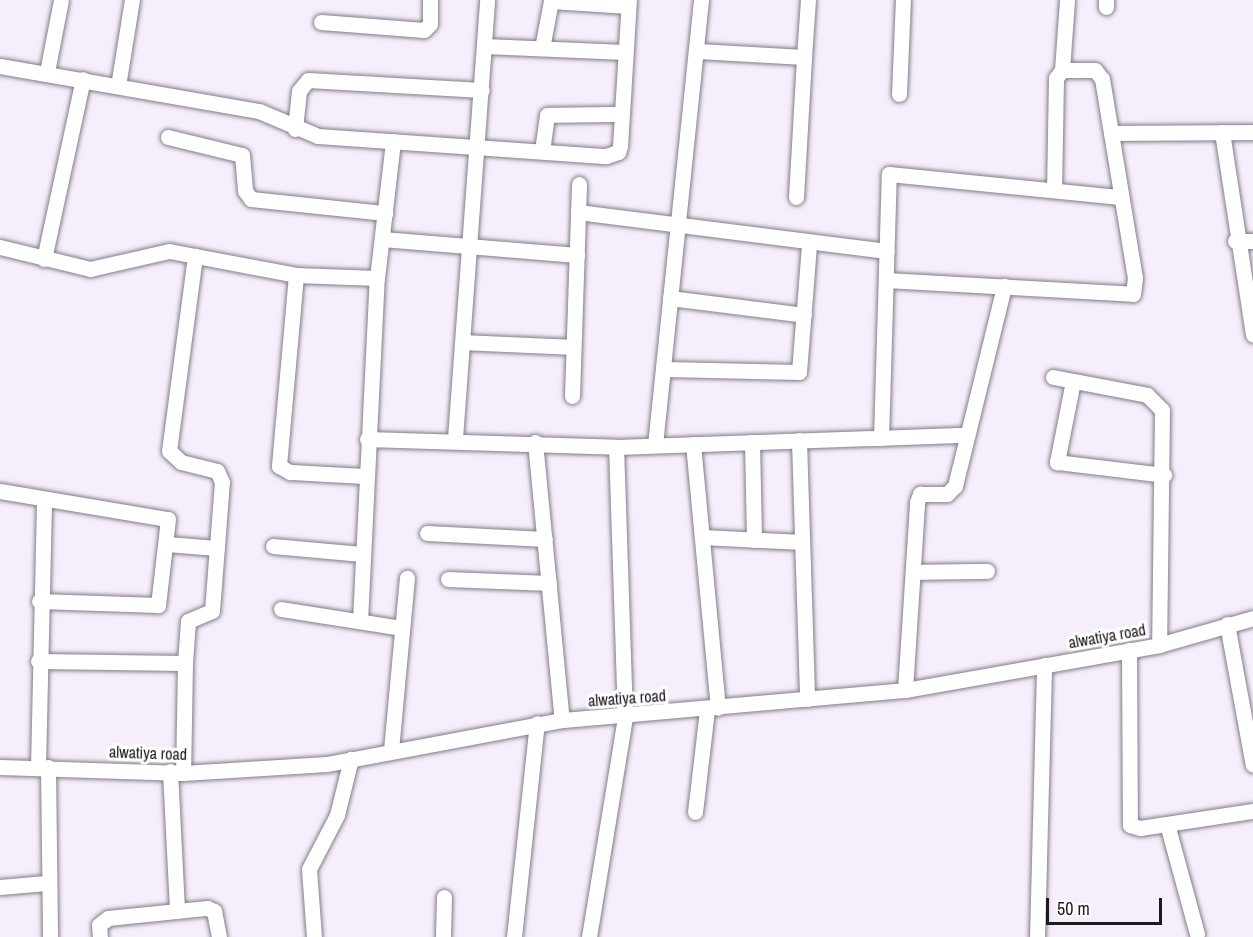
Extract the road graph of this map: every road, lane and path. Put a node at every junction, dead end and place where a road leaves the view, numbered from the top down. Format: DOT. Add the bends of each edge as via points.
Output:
graph roads {
  1 [pos="61,0"];
  2 [pos="132,0"];
  3 [pos="430,0"];
  4 [pos="487,0"];
  5 [pos="701,0"];
  6 [pos="808,0"];
  7 [pos="903,0"];
  8 [pos="1066,0"];
  9 [pos="628,3"];
  10 [pos="321,22"];
  11 [pos="484,46"];
  12 [pos="542,48"];
  13 [pos="698,51"];
  14 [pos="625,52"];
  15 [pos="804,57"];
  16 [pos="0,66"];
  17 [pos="1062,70"];
  18 [pos="47,72"];
  19 [pos="83,79"];
  20 [pos="118,86"];
  21 [pos="482,90"];
  22 [pos="899,94"];
  23 [pos="622,114"];
  24 [pos="295,129"];
  25 [pos="1222,132"];
  26 [pos="1253,132"];
  27 [pos="1110,133"];
  28 [pos="168,137"];
  29 [pos="393,141"];
  30 [pos="478,146"];
  31 [pos="542,151"];
  32 [pos="579,184"];
  33 [pos="1054,190"];
  34 [pos="796,197"];
  35 [pos="1118,197"];
  36 [pos="578,212"];
  37 [pos="385,213"];
  38 [pos="677,224"];
  39 [pos="382,239"];
  40 [pos="1235,241"];
  41 [pos="1253,241"];
  42 [pos="809,244"];
  43 [pos="470,246"];
  44 [pos="0,247"];
  45 [pos="887,251"];
  46 [pos="195,255"];
  47 [pos="577,255"];
  48 [pos="44,259"];
  49 [pos="296,275"];
  50 [pos="377,278"];
  51 [pos="886,280"];
  52 [pos="1004,286"];
  53 [pos="670,298"];
  54 [pos="804,315"];
  55 [pos="1253,335"];
  56 [pos="463,342"];
  57 [pos="573,347"];
  58 [pos="664,369"];
  59 [pos="1053,377"];
  60 [pos="1073,381"];
  61 [pos="572,396"];
  62 [pos="965,435"];
  63 [pos="455,438"];
  64 [pos="881,438"];
  65 [pos="368,439"];
  66 [pos="799,440"];
  67 [pos="535,442"];
  68 [pos="752,442"];
  69 [pos="693,444"];
  70 [pos="655,445"];
  71 [pos="616,447"];
  72 [pos="1164,475"];
  73 [pos="365,476"];
  74 [pos="0,490"];
  75 [pos="44,500"];
  76 [pos="427,533"];
  77 [pos="702,537"];
  78 [pos="545,539"];
  79 [pos="754,540"];
  80 [pos="802,542"];
  81 [pos="167,544"];
  82 [pos="273,546"];
  83 [pos="217,548"];
  84 [pos="362,554"];
  85 [pos="987,571"];
  86 [pos="913,572"];
  87 [pos="406,578"];
  88 [pos="448,579"];
  89 [pos="549,583"];
  90 [pos="39,601"];
  91 [pos="281,609"];
  92 [pos="1253,618"];
  93 [pos="360,621"];
  94 [pos="1227,624"];
  95 [pos="402,627"];
  96 [pos="1159,645"];
  97 [pos="1129,650"];
  98 [pos="38,661"];
  99 [pos="185,663"];
  100 [pos="1044,665"];
  101 [pos="905,690"];
  102 [pos="807,699"];
  103 [pos="712,709"];
  104 [pos="625,717"];
  105 [pos="562,720"];
  106 [pos="537,723"];
  107 [pos="391,750"];
  108 [pos="351,759"];
  109 [pos="1253,765"];
  110 [pos="0,767"];
  111 [pos="43,767"];
  112 [pos="177,772"];
  113 [pos="695,812"];
  114 [pos="1253,812"];
  115 [pos="1167,824"];
  116 [pos="46,884"];
  117 [pos="0,888"];
  118 [pos="444,897"];
  119 [pos="177,911"];
  120 [pos="1197,934"];
  121 [pos="50,937"];
  122 [pos="100,937"];
  123 [pos="219,937"];
  124 [pos="314,937"];
  125 [pos="443,937"];
  126 [pos="514,937"];
  127 [pos="589,937"];
  128 [pos="1038,937"];
  1 -- 18 [label="street"];
  2 -- 20 [label="street"];
  3 -- 10 [label="street" via="430,24 424,30"];
  4 -- 11 [label="street"];
  5 -- 13 [label="street"];
  6 -- 15 [label="street"];
  7 -- 22 [label="street"];
  8 -- 17 [label="street"];
  9 -- 12 [label="street" via="551,1"];
  9 -- 14 [label="street"];
  11 -- 12 [label="street"];
  11 -- 21 [label="street"];
  12 -- 14 [label="street"];
  13 -- 15 [label="street"];
  13 -- 38 [label="street"];
  14 -- 23 [label="street"];
  15 -- 34 [label="street"];
  16 -- 18 [label="street"];
  17 -- 27 [label="street" via="1100,73"];
  17 -- 33 [label="street" via="1056,78"];
  18 -- 19 [label="street"];
  19 -- 20 [label="street"];
  19 -- 48 [label="street"];
  20 -- 24 [label="street" via="259,111"];
  21 -- 24 [label="street" via="308,80 300,91"];
  21 -- 30 [label="street"];
  23 -- 31 [label="street" via="547,115"];
  23 -- 31 [label="street" via="615,155"];
  24 -- 29 [label="street"];
  25 -- 26 [label="street"];
  25 -- 27 [label="street"];
  25 -- 40 [label="street"];
  27 -- 35 [label="street"];
  28 -- 37 [label="street" via="242,155 244,191 251,199"];
  29 -- 30 [label="street"];
  29 -- 37 [label="street"];
  30 -- 31 [label="street"];
  30 -- 43 [label="street"];
  32 -- 36 [label="street"];
  33 -- 35 [label="street"];
  33 -- 45 [label="street" via="892,173 887,179"];
  35 -- 52 [label="street" via="1135,278 1133,294"];
  36 -- 38 [label="street"];
  36 -- 47 [label="street"];
  37 -- 39 [label="street"];
  38 -- 42 [label="street"];
  38 -- 53 [label="street"];
  39 -- 43 [label="street"];
  39 -- 50 [label="street"];
  40 -- 41 [label="street"];
  40 -- 55 [label="street"];
  42 -- 45 [label="street"];
  42 -- 54 [label="street"];
  43 -- 47 [label="street"];
  43 -- 56 [label="street"];
  44 -- 48 [label="street"];
  45 -- 51 [label="street"];
  46 -- 48 [label="street" via="160,252 97,269"];
  46 -- 49 [label="street"];
  46 -- 83 [label="street" via="170,451 181,462 221,476"];
  47 -- 57 [label="street"];
  49 -- 50 [label="street"];
  49 -- 73 [label="street" via="279,466 290,472"];
  50 -- 65 [label="street"];
  51 -- 52 [label="street"];
  51 -- 64 [label="street"];
  52 -- 62 [label="street"];
  53 -- 54 [label="street"];
  53 -- 58 [label="street"];
  54 -- 58 [label="street" via="799,372"];
  56 -- 57 [label="street"];
  56 -- 63 [label="street"];
  57 -- 61 [label="street"];
  58 -- 70 [label="street"];
  59 -- 60 [label="street"];
  60 -- 72 [label="street" via="1156,400 1162,410"];
  60 -- 72 [label="street" via="1057,462"];
  62 -- 64 [label="street"];
  62 -- 86 [label="street" via="952,491 918,497"];
  63 -- 65 [label="street"];
  63 -- 67 [label="street"];
  64 -- 66 [label="street"];
  65 -- 73 [label="street"];
  66 -- 68 [label="street"];
  66 -- 80 [label="street"];
  67 -- 71 [label="street"];
  67 -- 78 [label="street"];
  68 -- 69 [label="street"];
  68 -- 79 [label="street"];
  69 -- 70 [label="street"];
  69 -- 77 [label="street"];
  70 -- 71 [label="street"];
  71 -- 104 [label="street"];
  72 -- 96 [label="street"];
  73 -- 84 [label="street"];
  74 -- 75 [label="street"];
  75 -- 81 [label="street" via="165,515"];
  75 -- 90 [label="street"];
  76 -- 78 [label="street"];
  77 -- 79 [label="street"];
  77 -- 103 [label="street"];
  78 -- 89 [label="street"];
  79 -- 80 [label="street"];
  80 -- 102 [label="street"];
  81 -- 83 [label="street"];
  81 -- 90 [label="street" via="158,605"];
  82 -- 84 [label="street"];
  83 -- 99 [label="street" via="212,611 188,621"];
  84 -- 93 [label="street"];
  85 -- 86 [label="street"];
  86 -- 101 [label="street"];
  87 -- 95 [label="street"];
  88 -- 89 [label="street"];
  89 -- 105 [label="street"];
  90 -- 98 [label="street"];
  91 -- 93 [label="street"];
  92 -- 94 [label="street, alwatiya road"];
  93 -- 95 [label="street"];
  94 -- 96 [label="street, alwatiya road"];
  94 -- 109 [label="street"];
  95 -- 107 [label="street"];
  96 -- 97 [label="street, alwatiya road"];
  97 -- 100 [label="street, alwatiya road"];
  97 -- 115 [label="street" via="1130,825"];
  98 -- 99 [label="street"];
  98 -- 111 [label="street"];
  99 -- 112 [label="street"];
  100 -- 101 [label="street, alwatiya road"];
  100 -- 128 [label="street"];
  101 -- 102 [label="street, alwatiya road"];
  102 -- 103 [label="street, alwatiya road"];
  103 -- 104 [label="street, alwatiya road"];
  103 -- 113 [label="street"];
  104 -- 105 [label="street, alwatiya road"];
  104 -- 127 [label="street"];
  105 -- 106 [label="street, alwatiya road"];
  106 -- 107 [label="street, alwatiya road"];
  106 -- 126 [label="street"];
  107 -- 108 [label="street, alwatiya road"];
  108 -- 112 [label="street, alwatiya road"];
  108 -- 124 [label="street" via="337,815 309,869"];
  110 -- 111 [label="street, alwatiya road"];
  111 -- 112 [label="street, alwatiya road"];
  111 -- 116 [label="street"];
  112 -- 119 [label="street"];
  114 -- 115 [label="street"];
  115 -- 120 [label="street"];
  116 -- 117 [label="street"];
  116 -- 121 [label="street"];
  118 -- 125 [label="street"];
  119 -- 122 [label="street" via="108,918 99,925"];
  119 -- 123 [label="street" via="212,909"];
}
